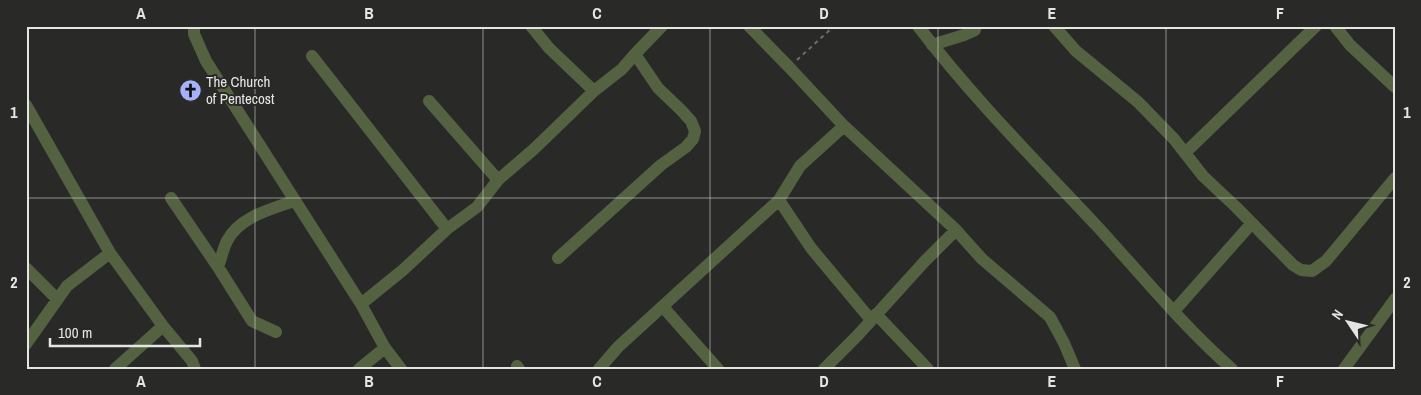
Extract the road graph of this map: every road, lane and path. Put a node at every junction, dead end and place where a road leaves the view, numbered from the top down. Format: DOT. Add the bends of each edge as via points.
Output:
graph roads {
  1 [pos="194,26"];
  2 [pos="531,26"];
  3 [pos="662,26"];
  4 [pos="749,26"];
  5 [pos="834,26"];
  6 [pos="918,26"];
  7 [pos="1054,26"];
  8 [pos="1316,26"];
  9 [pos="1335,26"];
  10 [pos="975,30"];
  11 [pos="932,45"];
  12 [pos="635,54"];
  13 [pos="312,56"];
  14 [pos="789,67"];
  15 [pos="1395,87"];
  16 [pos="594,91"];
  17 [pos="429,101"];
  18 [pos="26,105"];
  19 [pos="844,126"];
  20 [pos="1185,153"];
  21 [pos="1395,178"];
  22 [pos="498,180"];
  23 [pos="171,198"];
  24 [pos="779,200"];
  25 [pos="294,201"];
  26 [pos="1252,223"];
  27 [pos="447,229"];
  28 [pos="956,230"];
  29 [pos="110,253"];
  30 [pos="558,258"];
  31 [pos="218,267"];
  32 [pos="26,268"];
  33 [pos="57,299"];
  34 [pos="1395,299"];
  35 [pos="361,304"];
  36 [pos="663,307"];
  37 [pos="1174,311"];
  38 [pos="873,317"];
  39 [pos="164,326"];
  40 [pos="276,332"];
  41 [pos="26,344"];
  42 [pos="385,348"];
  43 [pos="115,369"];
  44 [pos="195,369"];
  45 [pos="359,369"];
  46 [pos="401,369"];
  47 [pos="599,369"];
  48 [pos="718,369"];
  49 [pos="824,369"];
  50 [pos="928,369"];
  51 [pos="1075,369"];
  52 [pos="1232,369"];
  53 [pos="1344,369"];
  1 -- 25 [label="street" via="194,34 206,61"];
  2 -- 16 [label="street"];
  3 -- 12 [label="street"];
  4 -- 14 [label="street"];
  5 -- 14 [label="path"];
  6 -- 11 [label="street"];
  7 -- 20 [label="street" via="1076,51 1138,102"];
  8 -- 20 [label="street"];
  9 -- 15 [label="street" via="1350,45"];
  10 -- 11 [label="street"];
  11 -- 37 [label="street"];
  12 -- 16 [label="street" via="622,70"];
  12 -- 30 [label="street" via="658,88 691,121 695,131 693,139"];
  13 -- 27 [label="street"];
  14 -- 19 [label="street"];
  16 -- 22 [label="street"];
  17 -- 22 [label="street"];
  18 -- 29 [label="street"];
  19 -- 24 [label="street" via="800,166"];
  19 -- 28 [label="street"];
  20 -- 26 [label="street" via="1203,176"];
  21 -- 26 [label="street" via="1326,261 1312,271 1293,265"];
  22 -- 27 [label="street" via="477,207"];
  23 -- 31 [label="street"];
  24 -- 36 [label="street"];
  24 -- 38 [label="street" via="811,248"];
  25 -- 31 [label="street" via="253,216 240,226 227,240"];
  25 -- 35 [label="street"];
  26 -- 37 [label="street"];
  27 -- 35 [label="street"];
  28 -- 38 [label="street"];
  28 -- 51 [label="street" via="982,259 1050,317"];
  29 -- 33 [label="street" via="67,286"];
  29 -- 39 [label="street"];
  31 -- 40 [label="street" via="252,320"];
  32 -- 33 [label="street"];
  33 -- 41 [label="street"];
  34 -- 53 [label="street"];
  35 -- 42 [label="street"];
  36 -- 47 [label="street" via="618,347"];
  36 -- 48 [label="street"];
  37 -- 52 [label="street"];
  38 -- 49 [label="street"];
  38 -- 50 [label="street"];
  39 -- 43 [label="street"];
  39 -- 44 [label="street"];
  42 -- 45 [label="street"];
  42 -- 46 [label="street"];
}
